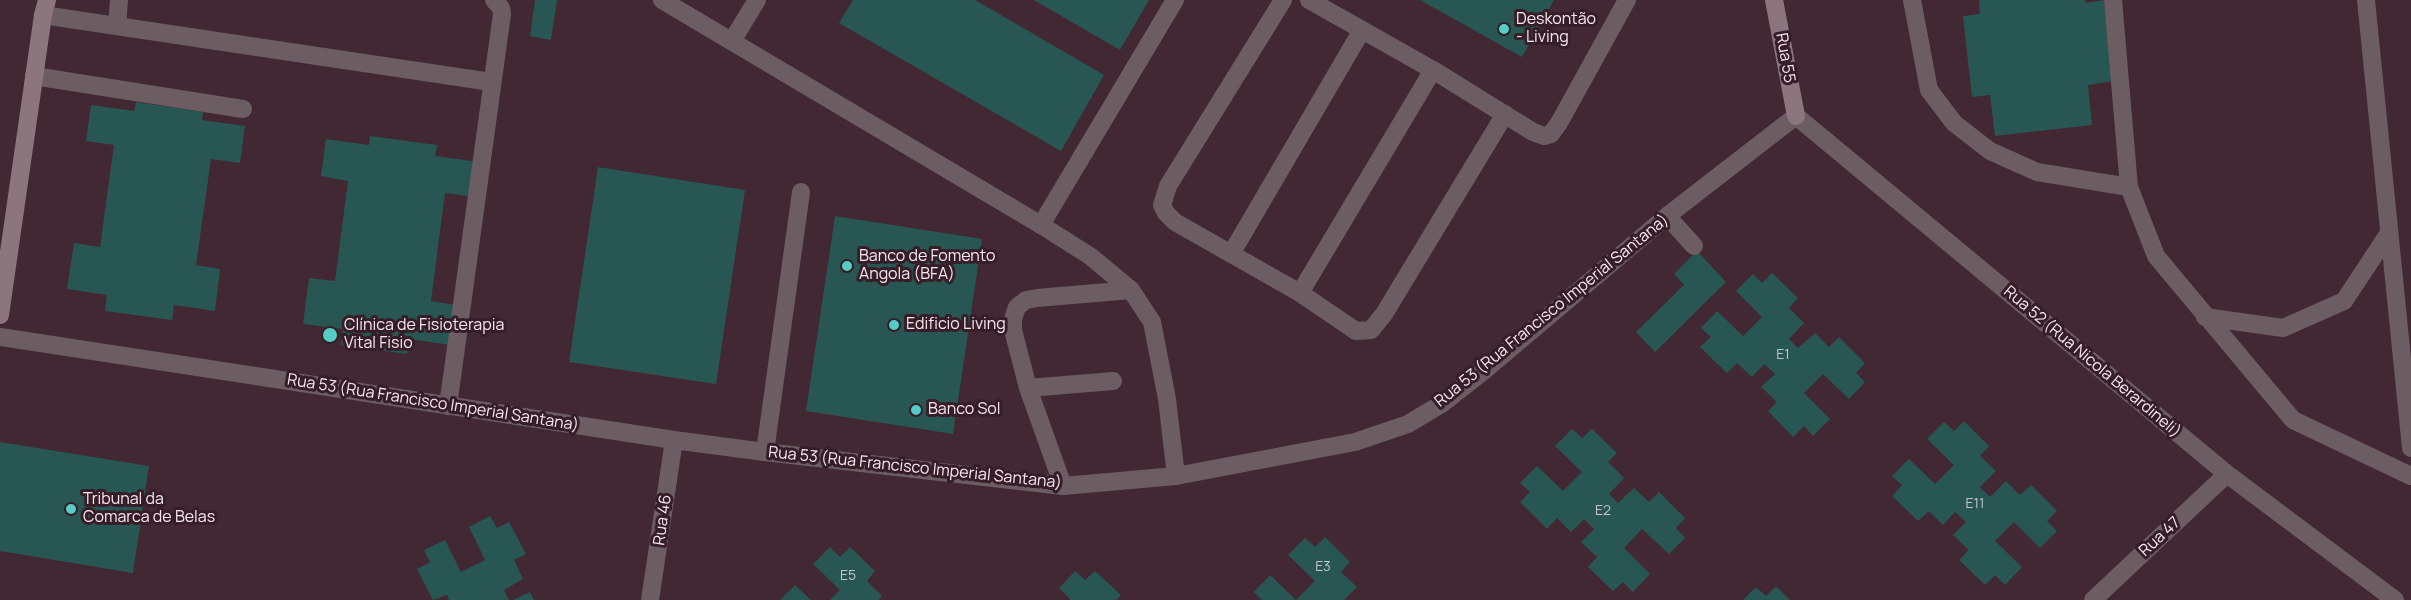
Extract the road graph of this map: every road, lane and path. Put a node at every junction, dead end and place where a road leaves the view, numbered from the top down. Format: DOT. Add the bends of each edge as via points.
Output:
graph roads {
  1 [pos="119,0"];
  2 [pos="494,0"];
  3 [pos="662,0"];
  4 [pos="757,0"];
  5 [pos="1175,0"];
  6 [pos="1283,0"];
  7 [pos="1309,0"];
  8 [pos="1627,0"];
  9 [pos="1774,0"];
  10 [pos="1912,0"];
  11 [pos="2113,0"];
  12 [pos="2366,0"];
  13 [pos="45,8"];
  14 [pos="117,26"];
  15 [pos="1362,30"];
  16 [pos="732,41"];
  17 [pos="1433,70"];
  18 [pos="34,76"];
  19 [pos="491,82"];
  20 [pos="243,109"];
  21 [pos="1505,114"];
  22 [pos="1796,116"];
  23 [pos="2129,187"];
  24 [pos="801,192"];
  25 [pos="1667,216"];
  26 [pos="1041,225"];
  27 [pos="2389,233"];
  28 [pos="1694,246"];
  29 [pos="1231,254"];
  30 [pos="1131,290"];
  31 [pos="1300,293"];
  32 [pos="0,315"];
  33 [pos="2205,317"];
  34 [pos="0,337"];
  35 [pos="1113,381"];
  36 [pos="1028,388"];
  37 [pos="448,406"];
  38 [pos="674,440"];
  39 [pos="2411,448"];
  40 [pos="765,452"];
  41 [pos="2227,474"];
  42 [pos="1176,476"];
  43 [pos="2411,476"];
  44 [pos="1064,486"];
  45 [pos="650,600"];
  46 [pos="2093,600"];
  47 [pos="2395,600"];
  1 -- 14 [label="street"];
  2 -- 19 [label="street" via="502,14"];
  3 -- 16 [label="street"];
  4 -- 16 [label="street"];
  5 -- 26 [label="street"];
  6 -- 29 [label="street" via="1168,186 1162,205 1174,222"];
  7 -- 15 [label="street"];
  8 -- 21 [label="street" via="1551,134 1533,132"];
  9 -- 22 [label="street, Rua 55"];
  10 -- 23 [label="street" via="1929,90 1954,123 1990,152 2037,172"];
  11 -- 23 [label="street"];
  12 -- 27 [label="street"];
  13 -- 14 [label="street"];
  13 -- 18 [label="street"];
  14 -- 19 [label="street"];
  15 -- 17 [label="street"];
  15 -- 29 [label="street"];
  16 -- 26 [label="street"];
  17 -- 21 [label="street"];
  17 -- 31 [label="street"];
  18 -- 20 [label="street"];
  18 -- 32 [label="street"];
  19 -- 37 [label="street"];
  21 -- 31 [label="street" via="1371,330 1356,331"];
  22 -- 25 [label="street, Rua 53 (Rua Francisco Imperial Santana)"];
  22 -- 41 [label="street, Rua 52 (Rua Nicola Berardineli)"];
  23 -- 33 [label="street" via="2156,256"];
  24 -- 40 [label="street"];
  25 -- 28 [label="street"];
  25 -- 42 [label="street, Rua 53 (Rua Francisco Imperial Santana)" via="1494,363 1443,403 1408,424 1355,442"];
  26 -- 30 [label="street" via="1090,256"];
  27 -- 33 [label="street" via="2344,301 2283,328"];
  27 -- 39 [label="street"];
  29 -- 31 [label="street"];
  30 -- 36 [label="street" via="1037,298 1017,307 1013,330"];
  30 -- 42 [label="street" via="1152,322"];
  33 -- 43 [label="street" via="2293,420"];
  34 -- 37 [label="street, Rua 53 (Rua Francisco Imperial Santana)"];
  35 -- 36 [label="street"];
  36 -- 44 [label="street"];
  37 -- 38 [label="street, Rua 53 (Rua Francisco Imperial Santana)"];
  38 -- 40 [label="street, Rua 53 (Rua Francisco Imperial Santana)"];
  38 -- 45 [label="street, Rua 46"];
  40 -- 44 [label="street, Rua 53 (Rua Francisco Imperial Santana)"];
  41 -- 46 [label="street, Rua 47"];
  41 -- 47 [label="street, Rua 52 (Rua Nicola Berardineli)"];
  42 -- 44 [label="street, Rua 53 (Rua Francisco Imperial Santana)"];
}
